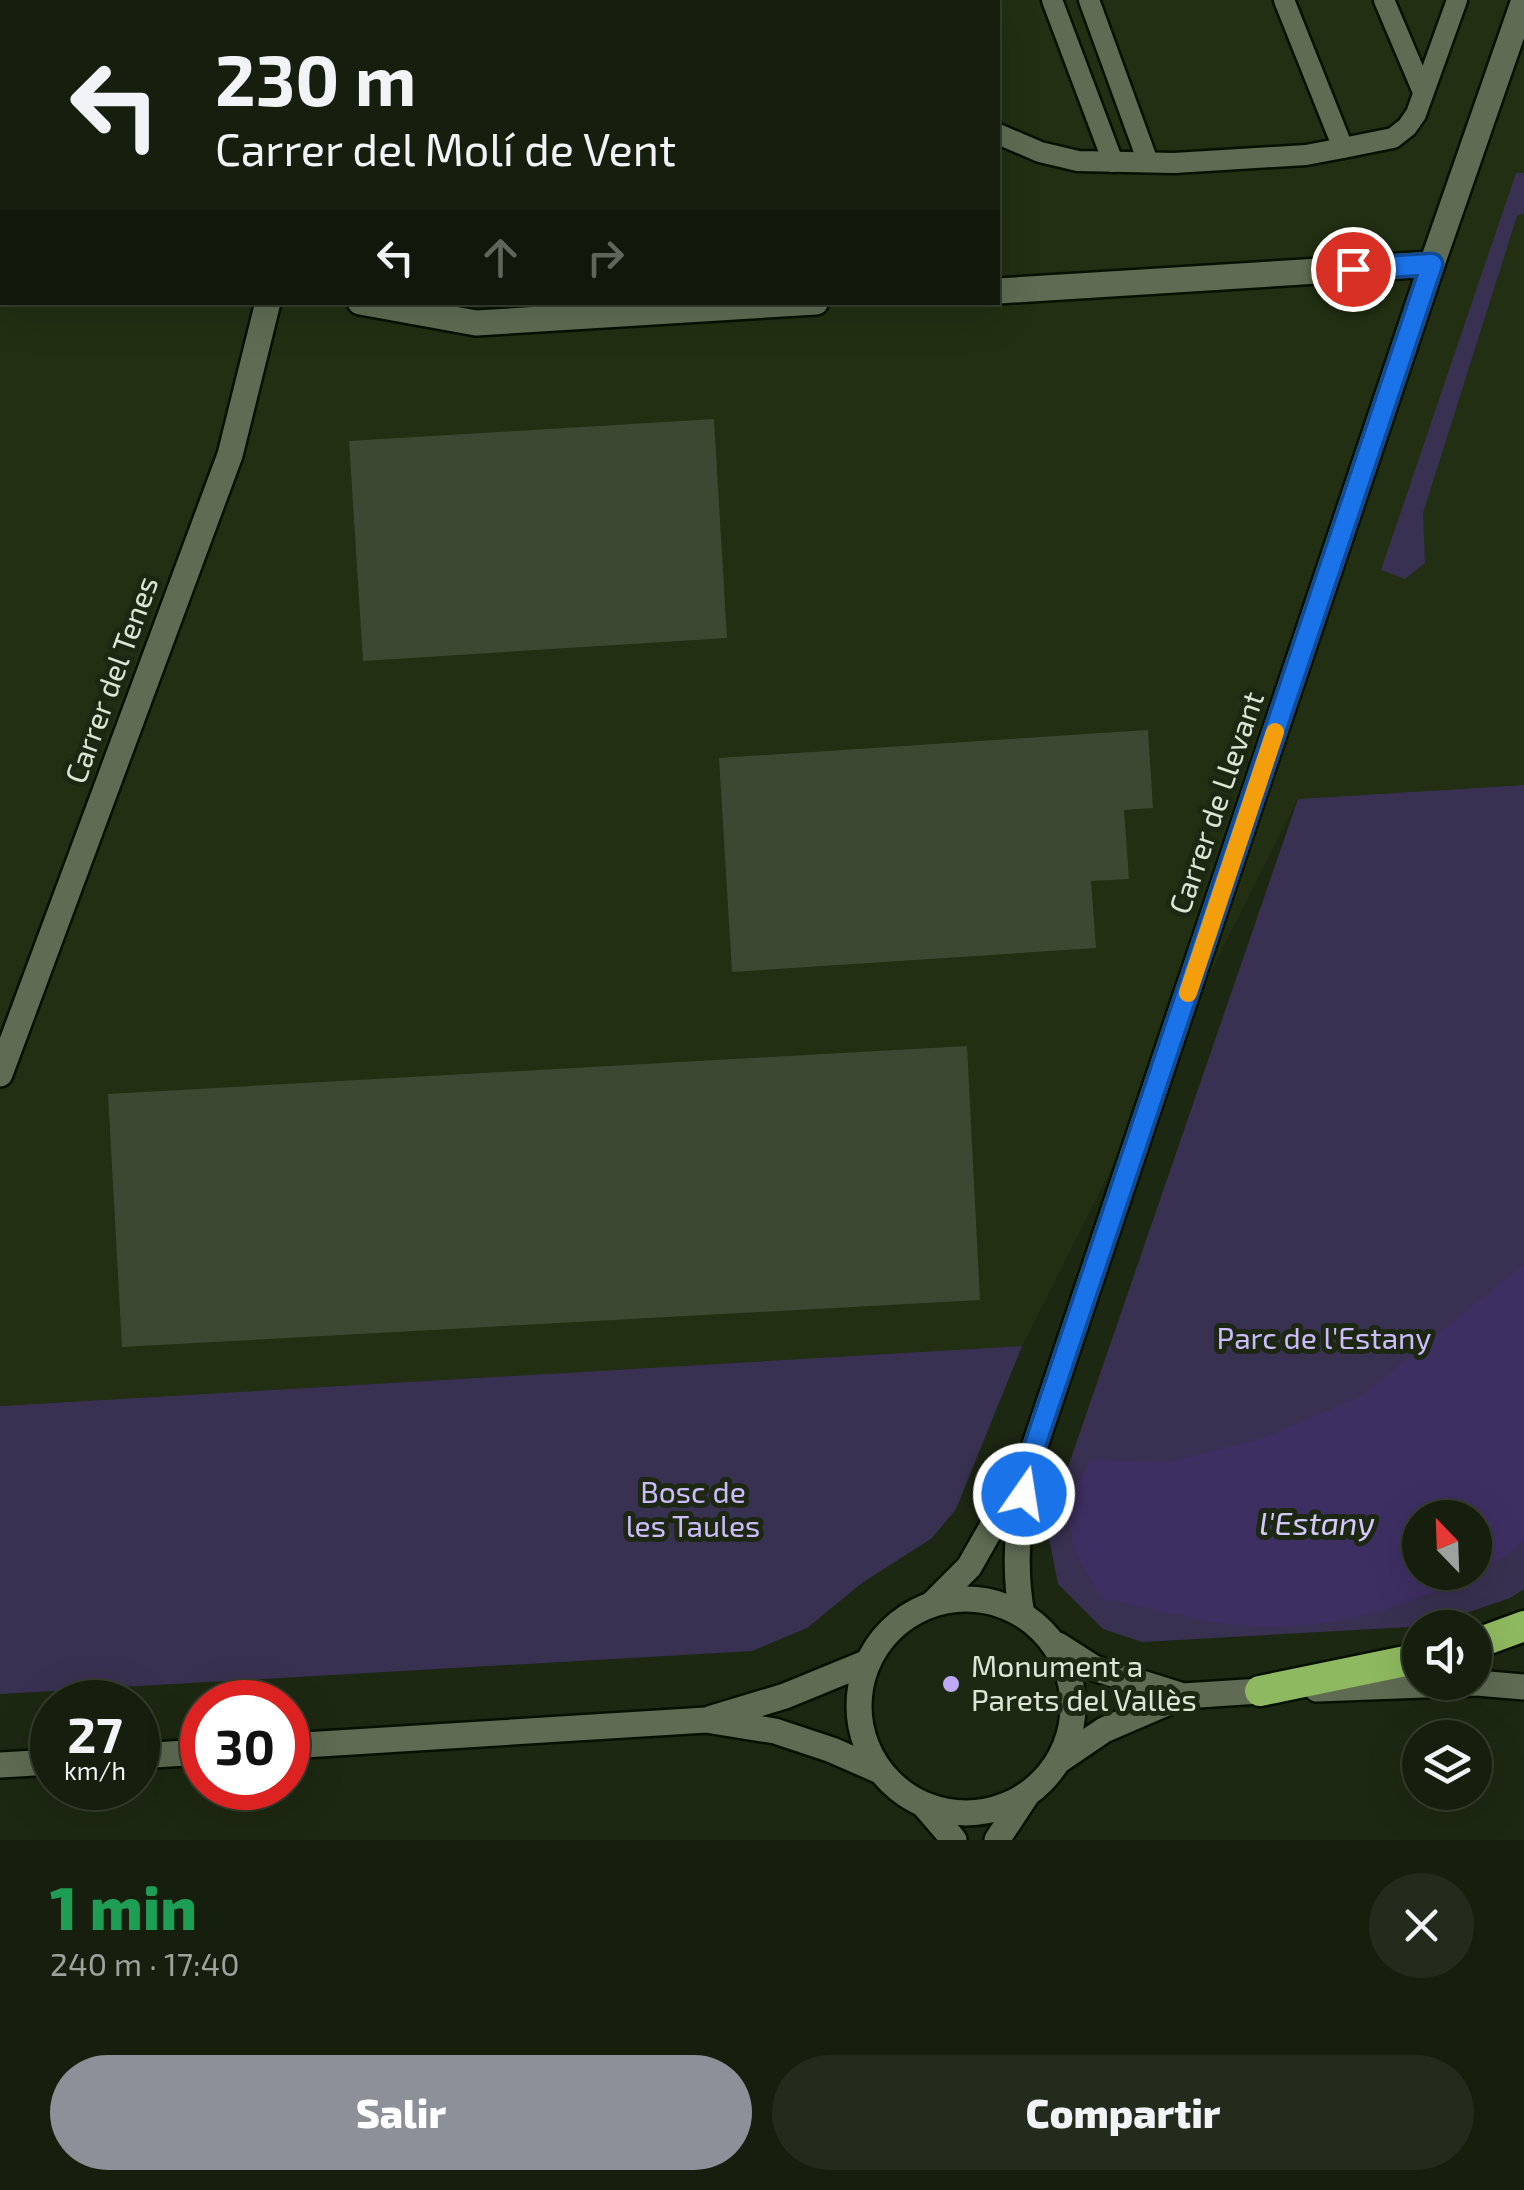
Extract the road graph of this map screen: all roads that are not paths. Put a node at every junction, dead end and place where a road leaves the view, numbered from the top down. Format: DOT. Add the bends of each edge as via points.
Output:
graph roads {
  1 [pos="1052,0"];
  2 [pos="1089,0"];
  3 [pos="1284,0"];
  4 [pos="1384,0"];
  5 [pos="1457,0"];
  6 [pos="1524,0"];
  7 [pos="1423,92"];
  8 [pos="1000,135"];
  9 [pos="1343,148"];
  10 [pos="1113,162"];
  11 [pos="1148,162"];
  12 [pos="1432,264"];
  13 [pos="1000,291"];
  14 [pos="267,305"];
  15 [pos="376,305"];
  16 [pos="770,305"];
  17 [pos="0,1074"];
  18 [pos="1030,1460"];
  19 [pos="932,1604"];
  20 [pos="1022,1614"];
  21 [pos="1524,1626"];
  22 [pos="1492,1638"];
  23 [pos="1054,1642"];
  24 [pos="868,1662"];
  25 [pos="1402,1662"];
  26 [pos="1524,1670"];
  27 [pos="1492,1679"];
  28 [pos="1492,1684"];
  29 [pos="1402,1686"];
  30 [pos="1524,1686"];
  31 [pos="1260,1691"];
  32 [pos="1184,1696"];
  33 [pos="706,1720"];
  34 [pos="310,1745"];
  35 [pos="1060,1760"];
  36 [pos="30,1763"];
  37 [pos="0,1765"];
  38 [pos="880,1771"];
  39 [pos="1026,1796"];
  40 [pos="924,1805"];
  41 [pos="954,1840"];
  42 [pos="998,1840"];
  1 -- 10 [label="lane"];
  2 -- 11 [label="lane"];
  3 -- 9 [label="lane"];
  4 -- 7 [label="lane"];
  5 -- 7 [label="lane"];
  6 -- 12 [label="street, Carrer de Llevant"];
  7 -- 9 [label="lane" via="1407,127 1392,138"];
  8 -- 10 [label="lane" via="1040,152"];
  9 -- 11 [label="lane"];
  10 -- 11 [label="lane"];
  12 -- 13 [label="street"];
  12 -- 18 [label="street, Carrer de Llevant"];
  14 -- 17 [label="street, Carrer del Tenes" via="230,455"];
  15 -- 16 [label="street" via="476,324"];
  18 -- 19 [label="street, Carrer de Llevant" via="970,1567"];
  18 -- 20 [label="street" via="1017,1528"];
  19 -- 20 [label="street" via="982,1600"];
  19 -- 24 [label="street" via="883,1637"];
  20 -- 23 [label="street"];
  21 -- 22 [label="highway"];
  23 -- 32 [label="street" via="1094,1668"];
  23 -- 35 [label="street" via="1066,1664 1074,1713"];
  24 -- 33 [label="street"];
  24 -- 38 [label="street" via="859,1720"];
  25 -- 31 [label="highway"];
  26 -- 27 [label="street"];
  28 -- 30 [label="street"];
  29 -- 31 [label="street"];
  31 -- 32 [label="street"];
  32 -- 35 [label="street" via="1104,1730"];
  33 -- 34 [label="street"];
  33 -- 38 [label="street" via="775,1731"];
  35 -- 39 [label="street"];
  36 -- 37 [label="street"];
  38 -- 40 [label="street"];
  39 -- 40 [label="street" via="979,1813"];
  39 -- 42 [label="street"];
  40 -- 41 [label="street"];
}
